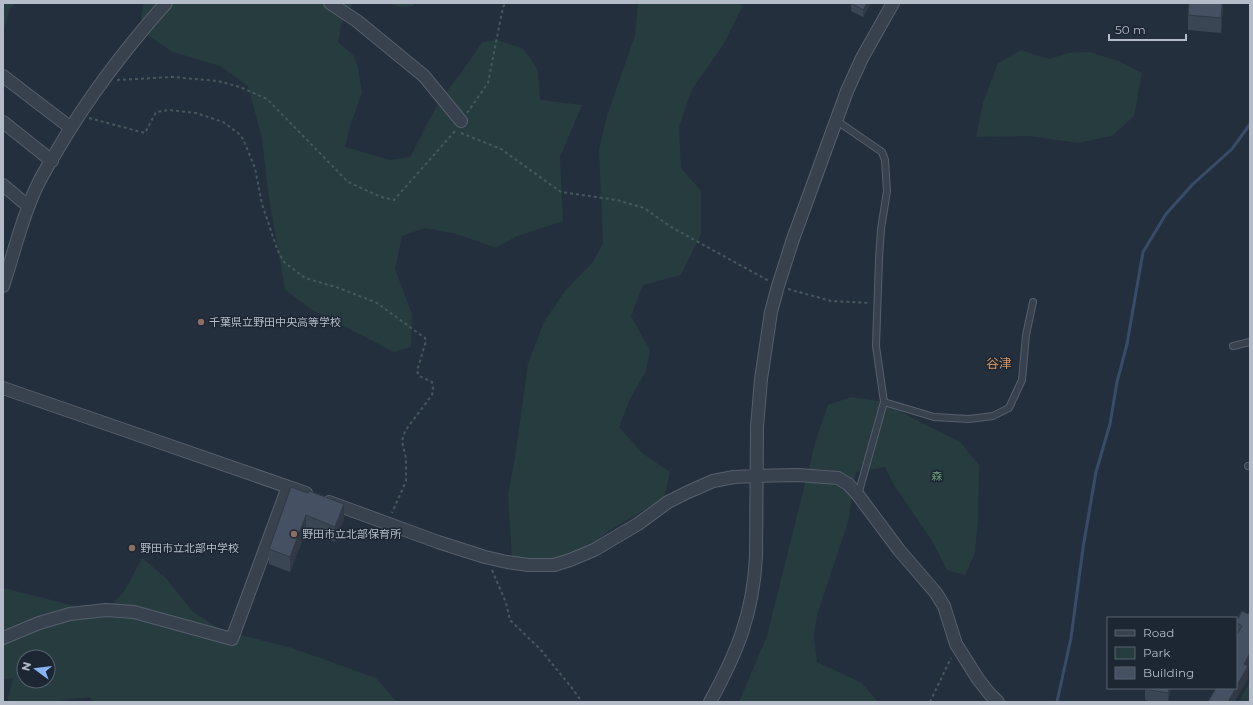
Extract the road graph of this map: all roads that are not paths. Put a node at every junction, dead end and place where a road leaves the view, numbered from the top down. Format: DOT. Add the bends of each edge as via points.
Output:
graph roads {
  1 [pos="166,3"];
  2 [pos="330,3"];
  3 [pos="892,3"];
  4 [pos="3,76"];
  5 [pos="837,121"];
  6 [pos="3,122"];
  7 [pos="458,126"];
  8 [pos="71,128"];
  9 [pos="52,161"];
  10 [pos="3,185"];
  11 [pos="28,206"];
  12 [pos="3,284"];
  13 [pos="1033,302"];
  14 [pos="1250,342"];
  15 [pos="1233,346"];
  16 [pos="3,388"];
  17 [pos="884,402"];
  18 [pos="756,476"];
  19 [pos="288,487"];
  20 [pos="858,495"];
  21 [pos="3,638"];
  22 [pos="710,702"];
  23 [pos="998,702"];
  1 -- 8 [label="street" via="135,37"];
  2 -- 7 [label="street" via="357,21 424,76"];
  3 -- 5 [label="street" via="862,58"];
  4 -- 8 [label="street"];
  5 -- 17 [label="lane" via="882,152 885,160 887,191 881,229 876,346"];
  5 -- 18 [label="street" via="778,286 766,339 761,379"];
  6 -- 9 [label="street"];
  8 -- 9 [label="street"];
  9 -- 11 [label="street"];
  10 -- 11 [label="street"];
  11 -- 12 [label="street"];
  13 -- 17 [label="lane" via="1026,336 1022,380 1009,408 993,416 969,419 934,417"];
  14 -- 15 [label="lane"];
  16 -- 19 [label="street"];
  17 -- 20 [label="lane"];
  18 -- 19 [label="street" via="713,481 688,492 594,550 554,565 528,565 485,557"];
  18 -- 20 [label="street" via="798,475 838,478"];
  18 -- 22 [label="street" via="756,557 751,603 734,654"];
  19 -- 21 [label="street" via="232,639 134,612 106,610 70,614"];
  20 -- 23 [label="street" via="936,593 944,606 956,644 978,679"];
}
